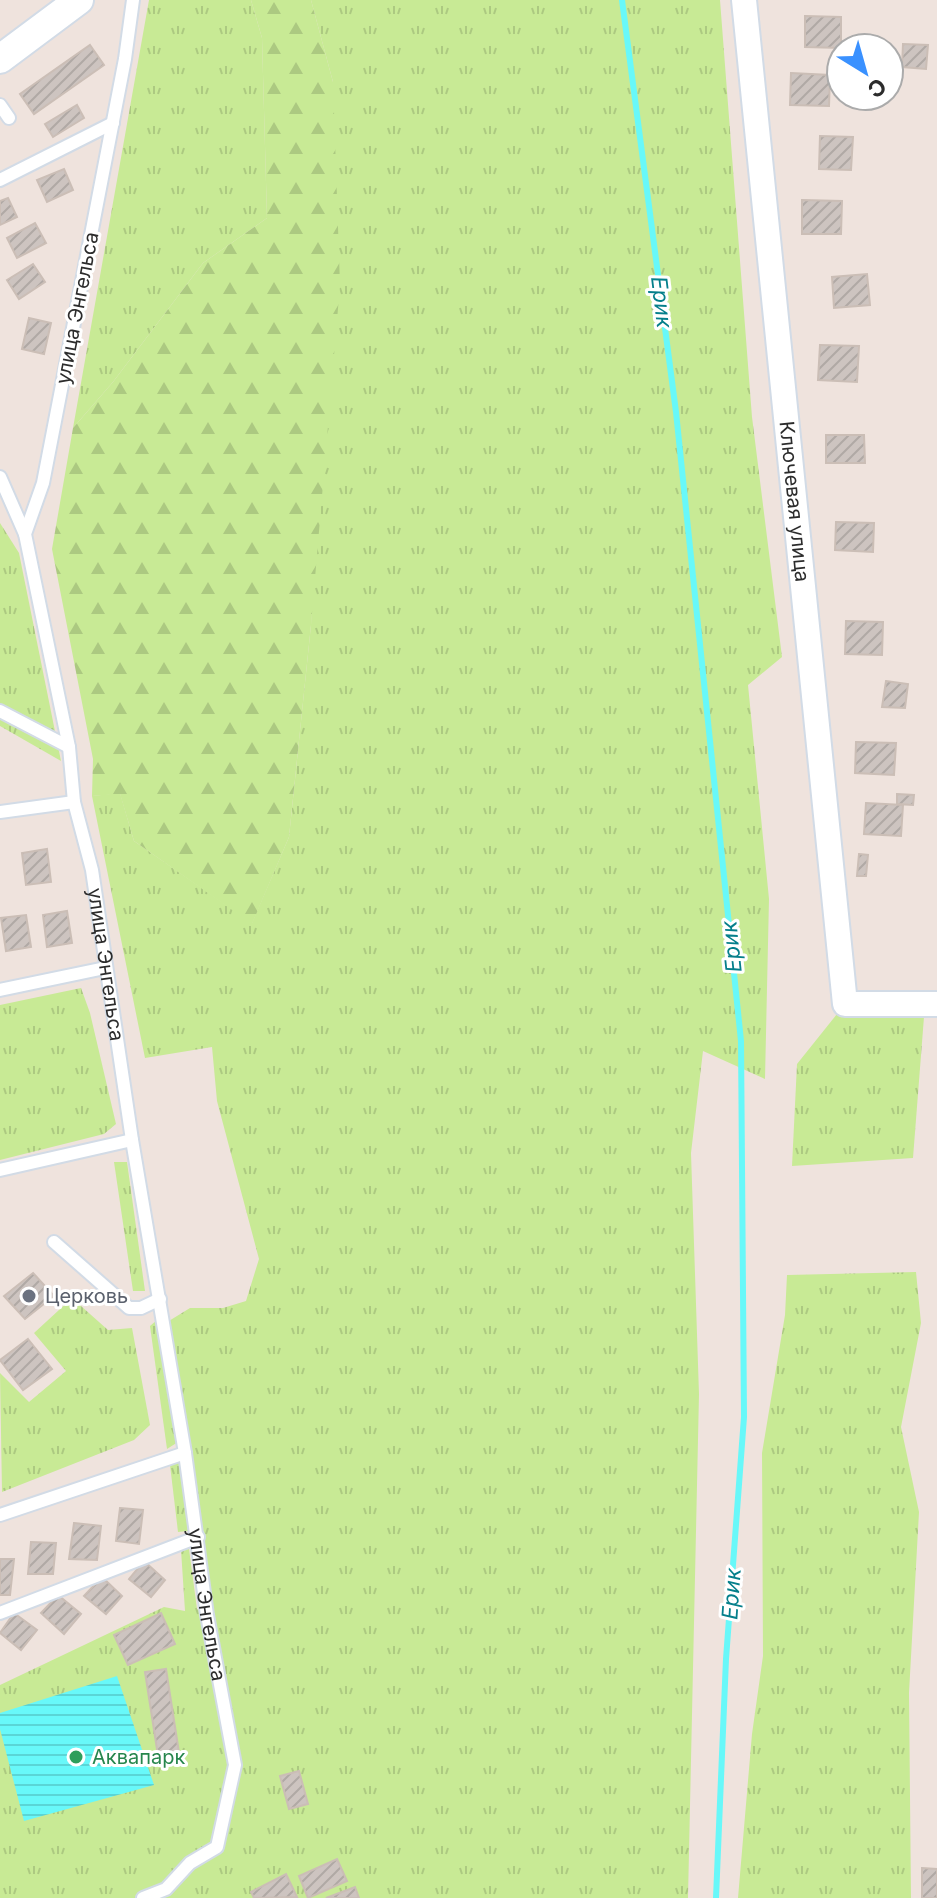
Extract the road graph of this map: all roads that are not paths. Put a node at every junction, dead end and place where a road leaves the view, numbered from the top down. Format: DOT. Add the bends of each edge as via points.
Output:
graph roads {
  1 [pos="79,0"];
  2 [pos="133,0"];
  3 [pos="744,0"];
  4 [pos="0,59"];
  5 [pos="0,105"];
  6 [pos="9,118"];
  7 [pos="113,123"];
  8 [pos="0,180"];
  9 [pos="0,477"];
  10 [pos="25,534"];
  11 [pos="0,711"];
  12 [pos="69,747"];
  13 [pos="74,802"];
  14 [pos="0,812"];
  15 [pos="105,968"];
  16 [pos="0,990"];
  17 [pos="937,1004"];
  18 [pos="132,1140"];
  19 [pos="0,1170"];
  20 [pos="54,1242"];
  21 [pos="160,1299"];
  22 [pos="185,1453"];
  23 [pos="0,1515"];
  24 [pos="198,1537"];
  25 [pos="0,1613"];
  26 [pos="143,1898"];
  1 -- 4 [label="street"];
  2 -- 7 [label="lane, улица Энгельса"];
  3 -- 17 [label="street, Ключевая улица" via="845,1004"];
  5 -- 6 [label="lane"];
  7 -- 8 [label="lane"];
  7 -- 10 [label="lane, улица Энгельса" via="43,483"];
  9 -- 10 [label="lane"];
  10 -- 12 [label="lane, улица Энгельса"];
  11 -- 12 [label="lane"];
  12 -- 13 [label="lane, улица Энгельса"];
  13 -- 14 [label="lane"];
  13 -- 15 [label="lane, улица Энгельса" via="92,870"];
  15 -- 16 [label="lane"];
  15 -- 18 [label="lane, улица Энгельса"];
  18 -- 19 [label="lane"];
  18 -- 21 [label="lane, улица Энгельса"];
  20 -- 21 [label="lane" via="129,1308"];
  21 -- 22 [label="lane, улица Энгельса"];
  22 -- 23 [label="lane"];
  22 -- 24 [label="lane, улица Энгельса"];
  24 -- 25 [label="lane"];
  24 -- 26 [label="lane, улица Энгельса" via="235,1765 217,1847 190,1863 166,1889"];
}
